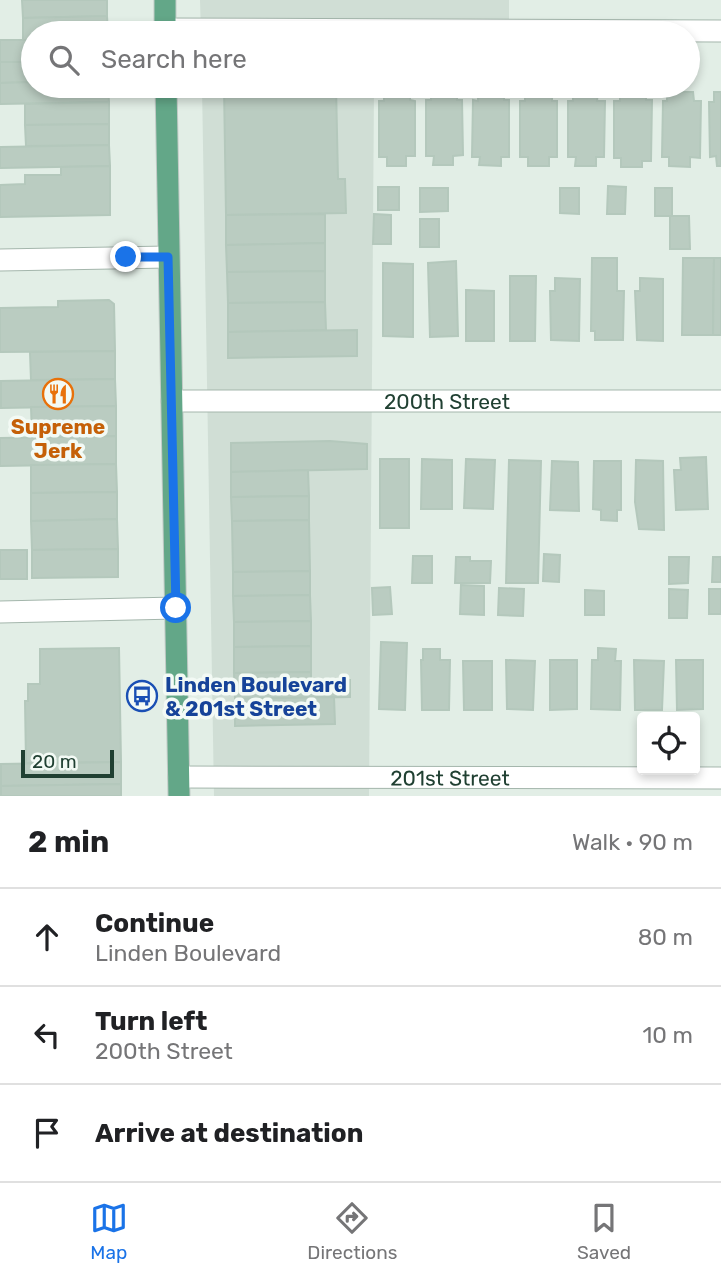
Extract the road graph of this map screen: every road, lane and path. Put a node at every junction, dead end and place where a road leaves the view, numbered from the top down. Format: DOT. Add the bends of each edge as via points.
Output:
graph roads {
  1 [pos="165,0"];
  2 [pos="165,21"];
  3 [pos="700,31"];
  4 [pos="721,31"];
  5 [pos="166,98"];
  6 [pos="168,257"];
  7 [pos="0,260"];
  8 [pos="172,401"];
  9 [pos="721,401"];
  10 [pos="176,608"];
  11 [pos="0,612"];
  12 [pos="721,778"];
  13 [pos="179,787"];
  1 -- 2 [label="main road"];
  3 -- 4 [label="street"];
  5 -- 6 [label="main road"];
  6 -- 7 [label="street"];
  6 -- 8 [label="main road"];
  8 -- 9 [label="street, 200th Street"];
  8 -- 10 [label="main road"];
  10 -- 11 [label="street"];
  10 -- 13 [label="main road"];
  12 -- 13 [label="street, 201st Street"];
}
